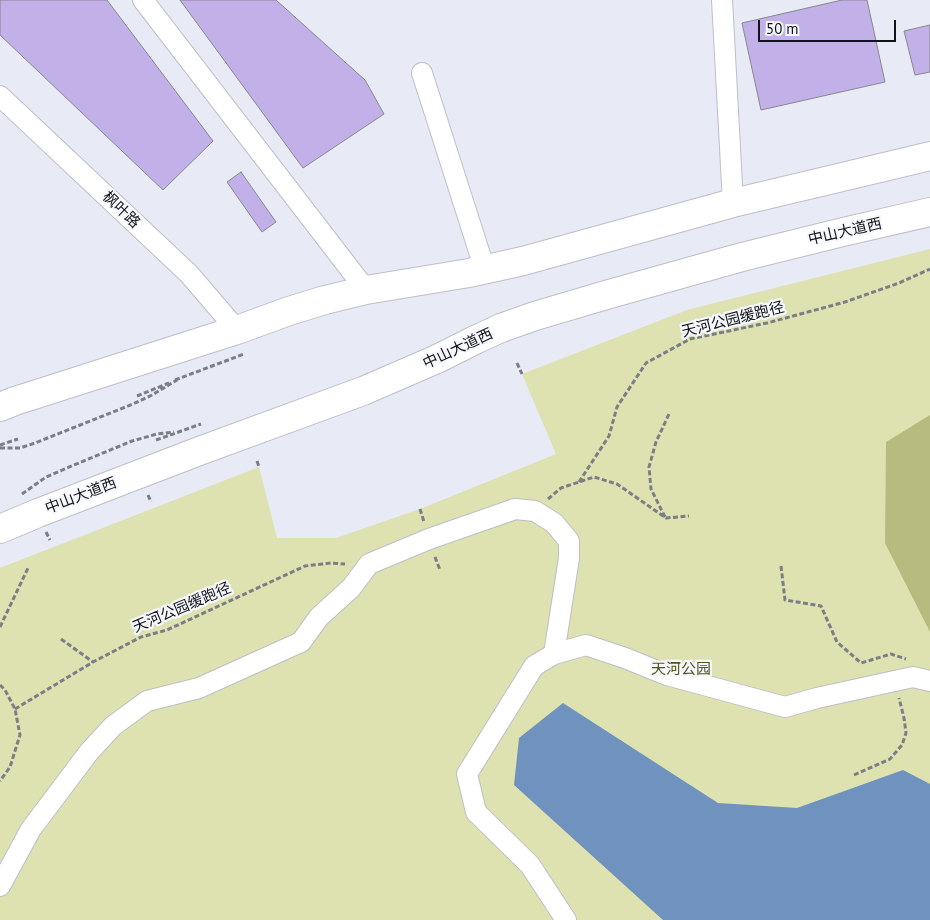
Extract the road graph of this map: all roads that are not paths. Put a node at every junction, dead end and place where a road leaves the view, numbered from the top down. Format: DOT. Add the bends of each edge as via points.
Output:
graph roads {
  1 [pos="143,0"];
  2 [pos="722,0"];
  3 [pos="422,73"];
  4 [pos="0,96"];
  5 [pos="930,156"];
  6 [pos="733,203"];
  7 [pos="930,212"];
  8 [pos="485,270"];
  9 [pos="366,290"];
  10 [pos="237,330"];
  11 [pos="0,406"];
  12 [pos="0,529"];
  13 [pos="554,654"];
  14 [pos="930,681"];
  15 [pos="0,886"];
  16 [pos="566,920"];
  1 -- 9 [label="street"];
  2 -- 6 [label="street"];
  3 -- 8 [label="street"];
  4 -- 10 [label="street, 枫叶路" via="189,274"];
  5 -- 6 [label="highway"];
  6 -- 8 [label="highway"];
  7 -- 12 [label="highway, 中山大道西" via="742,257 535,316 501,328 363,391"];
  8 -- 9 [label="highway"];
  9 -- 10 [label="highway" via="289,311"];
  10 -- 11 [label="highway"];
  13 -- 14 [label="street" via="586,645 667,675 785,707 913,676"];
  13 -- 15 [label="street" via="569,541 554,523 535,511 515,509 369,564 351,588 319,617 301,642 199,688 147,701 113,726 89,752 31,829"];
  13 -- 16 [label="street" via="534,666 467,774 476,812 530,865"];
}
